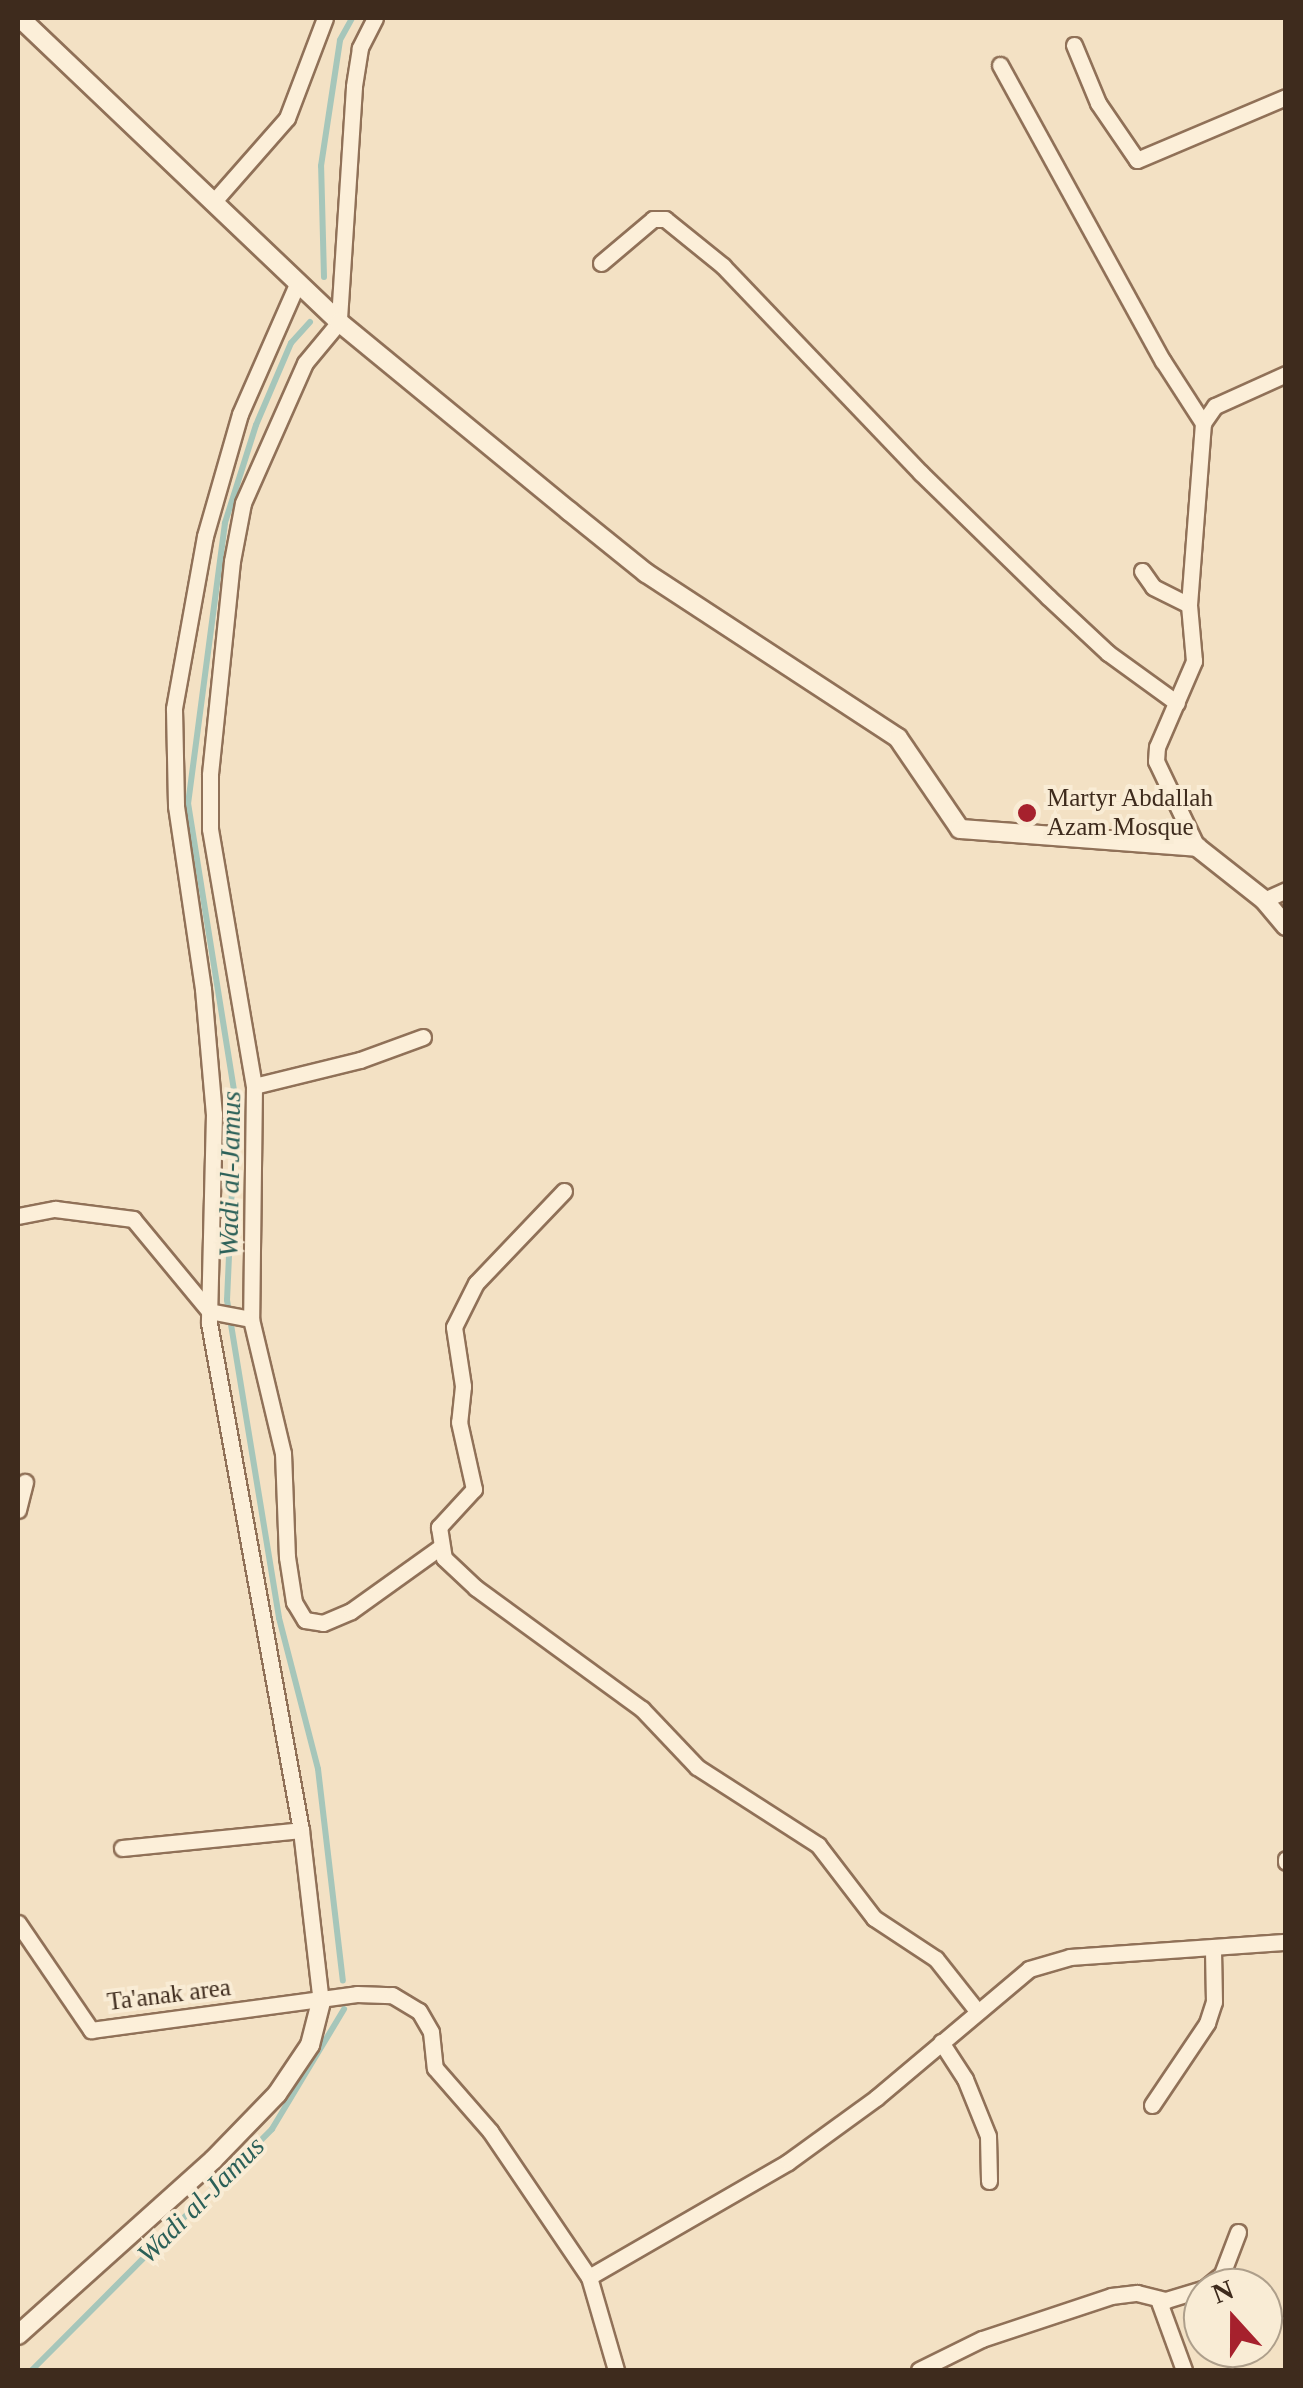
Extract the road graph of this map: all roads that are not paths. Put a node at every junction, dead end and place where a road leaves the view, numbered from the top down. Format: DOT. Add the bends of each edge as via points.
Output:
graph roads {
  1 [pos="20,18"];
  2 [pos="325,18"];
  3 [pos="374,18"];
  4 [pos="1074,45"];
  5 [pos="1000,64"];
  6 [pos="1286,97"];
  7 [pos="215,200"];
  8 [pos="602,263"];
  9 [pos="298,282"];
  10 [pos="339,322"];
  11 [pos="1286,374"];
  12 [pos="1203,423"];
  13 [pos="1142,572"];
  14 [pos="1189,604"];
  15 [pos="1176,703"];
  16 [pos="1196,847"];
  17 [pos="1286,890"];
  18 [pos="1264,900"];
  19 [pos="1286,926"];
  20 [pos="423,1037"];
  21 [pos="254,1086"];
  22 [pos="564,1191"];
  23 [pos="18,1216"];
  24 [pos="209,1310"];
  25 [pos="251,1319"];
  26 [pos="25,1482"];
  27 [pos="18,1510"];
  28 [pos="439,1548"];
  29 [pos="301,1830"];
  30 [pos="122,1848"];
  31 [pos="18,1924"];
  32 [pos="1286,1942"];
  33 [pos="1212,1948"];
  34 [pos="321,2002"];
  35 [pos="977,2011"];
  36 [pos="941,2042"];
  37 [pos="1152,2106"];
  38 [pos="989,2181"];
  39 [pos="1238,2232"];
  40 [pos="1224,2268"];
  41 [pos="589,2277"];
  42 [pos="1183,2293"];
  43 [pos="1158,2299"];
  44 [pos="18,2335"];
  45 [pos="616,2370"];
  46 [pos="919,2370"];
  47 [pos="1184,2370"];
  1 -- 7 [label="street"];
  2 -- 7 [label="street" via="288,118"];
  3 -- 10 [label="street" via="360,48 354,87"];
  4 -- 6 [label="street" via="1098,103 1137,160"];
  5 -- 12 [label="street"];
  7 -- 9 [label="street"];
  8 -- 15 [label="street" via="652,219 665,219 724,266 921,473 1072,619"];
  9 -- 10 [label="street"];
  9 -- 24 [label="street" via="240,414 205,536 174,709 176,806 214,1114"];
  10 -- 16 [label="street" via="646,573 898,738 960,829"];
  10 -- 21 [label="street" via="306,363 244,503 232,560 210,830"];
  11 -- 12 [label="street" via="1215,406"];
  12 -- 14 [label="street"];
  13 -- 14 [label="street" via="1153,587"];
  14 -- 15 [label="street" via="1194,661"];
  15 -- 16 [label="street" via="1156,761"];
  16 -- 18 [label="street"];
  17 -- 18 [label="street"];
  18 -- 19 [label="street"];
  20 -- 21 [label="street"];
  21 -- 25 [label="street"];
  22 -- 28 [label="street" via="476,1284 454,1327 463,1386 459,1422 474,1489 439,1527"];
  23 -- 24 [label="street" via="55,1209 133,1219"];
  24 -- 25 [label="street"];
  24 -- 29 [label="street"];
  25 -- 28 [label="street" via="283,1453 287,1557 294,1602 305,1620 323,1622 351,1611"];
  26 -- 27 [label="street"];
  28 -- 35 [label="street" via="476,1588 642,1709 697,1767 818,1846 874,1918 936,1959"];
  29 -- 30 [label="street"];
  29 -- 34 [label="street"];
  31 -- 34 [label="street, Ta'anak area" via="91,2030"];
  32 -- 33 [label="street"];
  33 -- 35 [label="street" via="1044,1962"];
  33 -- 37 [label="street" via="1214,2002 1207,2023"];
  34 -- 41 [label="street" via="392,1996 419,2011 431,2032 435,2068 490,2132"];
  34 -- 44 [label="street" via="310,2046 277,2094"];
  35 -- 36 [label="street"];
  36 -- 38 [label="street" via="988,2136"];
  36 -- 41 [label="street" via="788,2162"];
  39 -- 40 [label="street"];
  41 -- 45 [label="street"];
  42 -- 43 [label="street"];
  43 -- 46 [label="street" via="1111,2296 982,2339"];
  43 -- 47 [label="street"];
}
